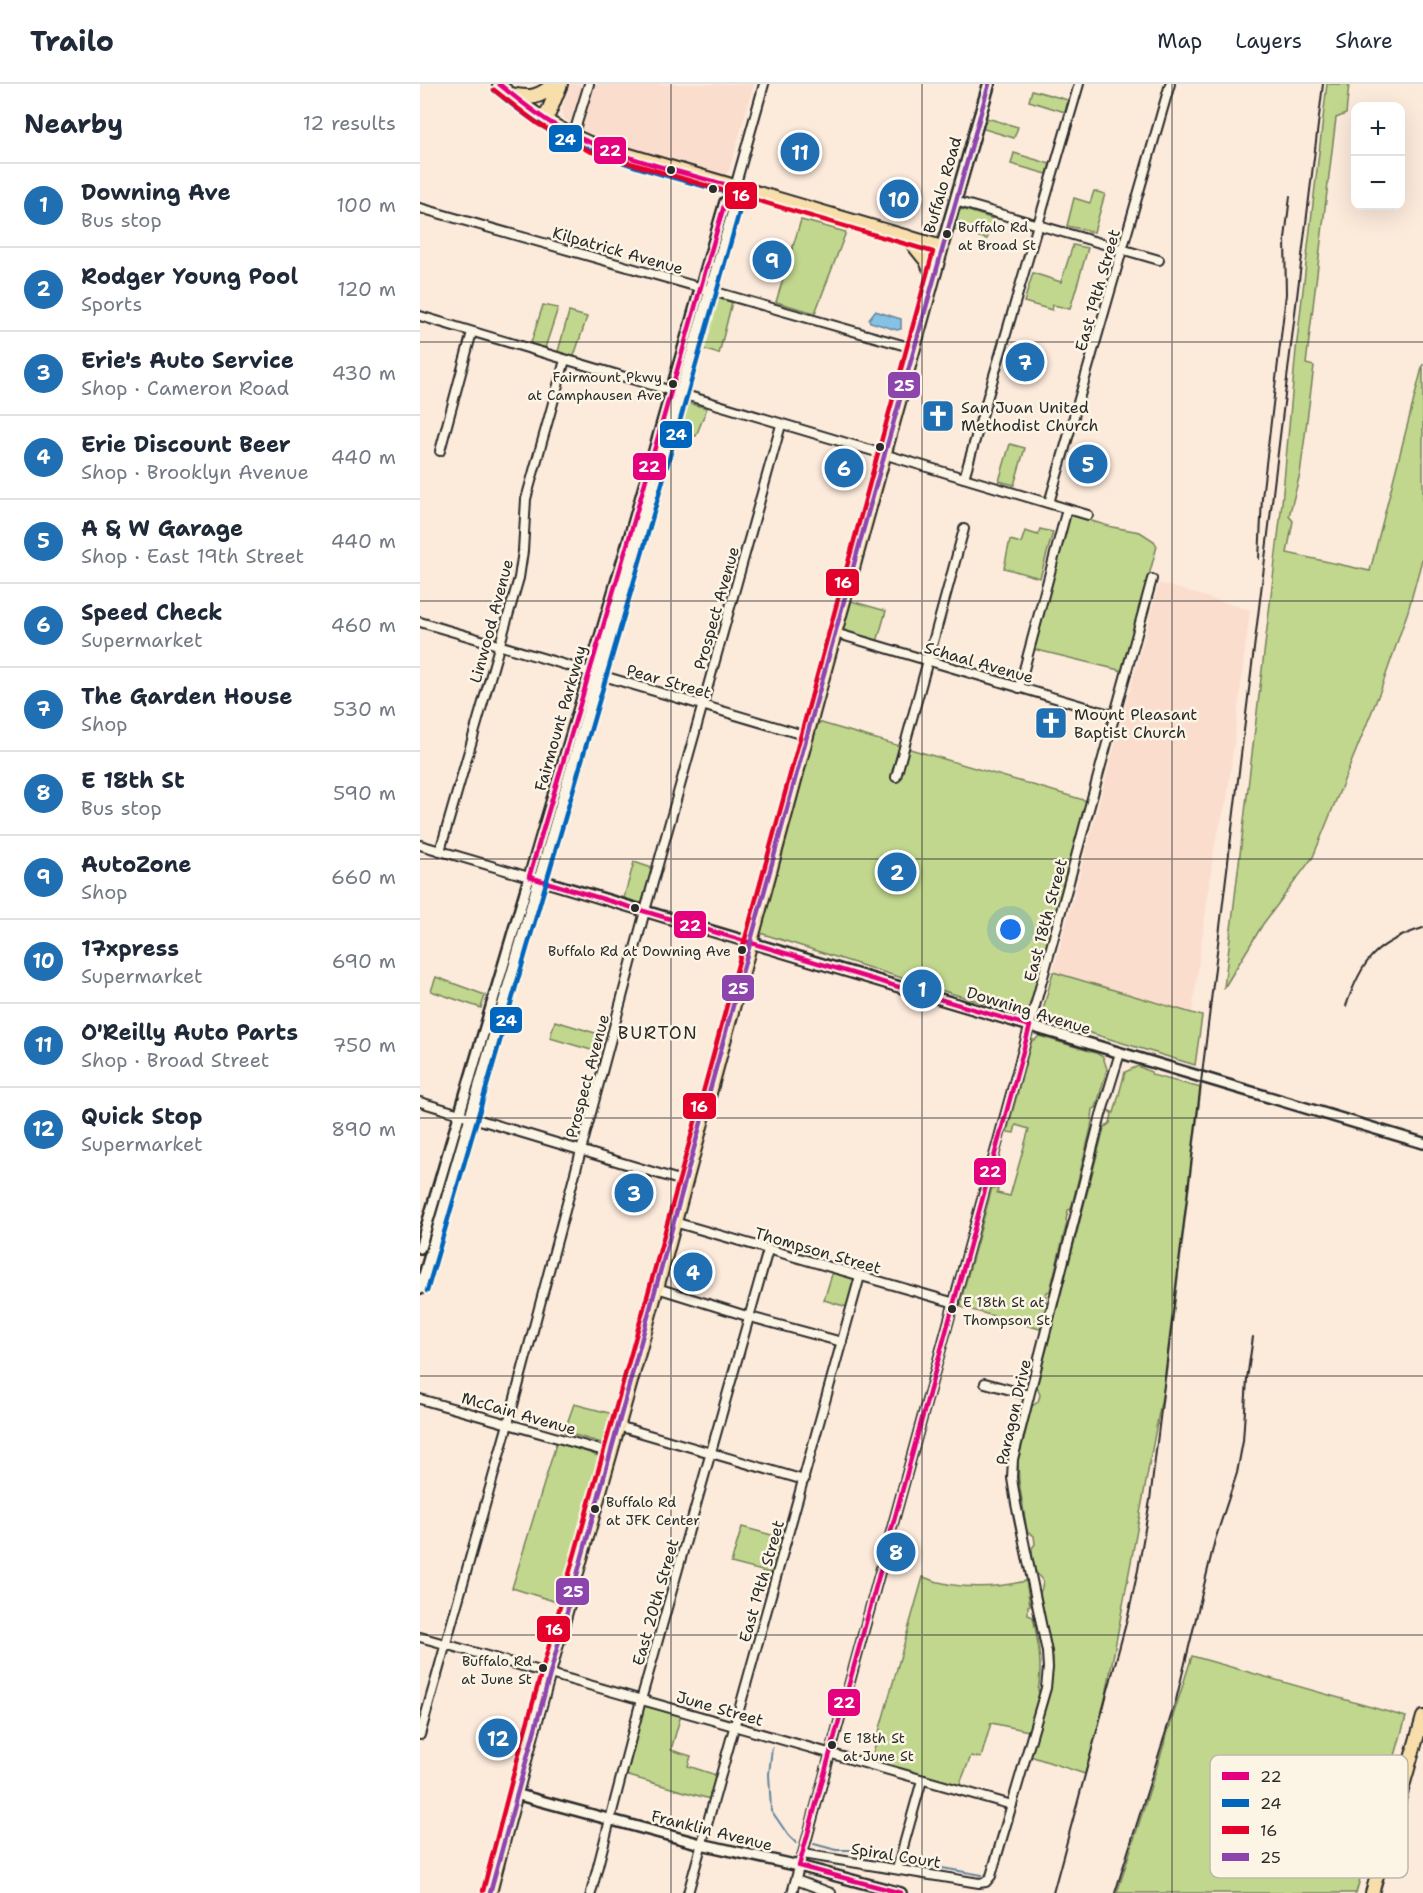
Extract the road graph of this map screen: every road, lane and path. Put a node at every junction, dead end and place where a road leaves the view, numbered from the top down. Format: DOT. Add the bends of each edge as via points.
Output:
graph roads {
  1 [pos="499,84"];
  2 [pos="554,84"];
  3 [pos="560,84"];
  4 [pos="589,84"];
  5 [pos="764,84"];
  6 [pos="989,84"];
  7 [pos="1079,84"];
  8 [pos="1170,84"];
  9 [pos="510,95"];
  10 [pos="545,121"];
  11 [pos="573,136"];
  12 [pos="735,187"];
  13 [pos="955,201"];
  14 [pos="420,208"];
  15 [pos="1039,225"];
  16 [pos="906,236"];
  17 [pos="942,247"];
  18 [pos="1123,249"];
  19 [pos="1159,260"];
  20 [pos="933,277"];
  21 [pos="706,289"];
  22 [pos="420,316"];
  23 [pos="472,332"];
  24 [pos="913,348"];
  25 [pos="565,360"];
  26 [pos="676,394"];
  27 [pos="781,425"];
  28 [pos="440,451"];
  29 [pos="883,454"];
  30 [pos="964,478"];
  31 [pos="1049,503"];
  32 [pos="1067,509"];
  33 [pos="1088,515"];
  34 [pos="964,529"];
  35 [pos="1152,579"];
  36 [pos="420,622"];
  37 [pos="835,633"];
  38 [pos="500,646"];
  39 [pos="928,661"];
  40 [pos="594,673"];
  41 [pos="1019,688"];
  42 [pos="703,705"];
  43 [pos="1116,716"];
  44 [pos="807,736"];
  45 [pos="896,777"];
  46 [pos="420,845"];
  47 [pos="440,851"];
  48 [pos="529,877"];
  49 [pos="540,880"];
  50 [pos="645,911"];
  51 [pos="751,942"];
  52 [pos="1030,1026"];
  53 [pos="1120,1053"];
  54 [pos="420,1102"];
  55 [pos="459,1114"];
  56 [pos="469,1117"];
  57 [pos="1423,1143"];
  58 [pos="581,1150"];
  59 [pos="686,1182"];
  60 [pos="674,1222"];
  61 [pos="420,1248"];
  62 [pos="768,1250"];
  63 [pos="860,1276"];
  64 [pos="657,1288"];
  65 [pos="420,1289"];
  66 [pos="955,1303"];
  67 [pos="750,1317"];
  68 [pos="842,1342"];
  69 [pos="985,1383"];
  70 [pos="1029,1395"];
  71 [pos="420,1399"];
  72 [pos="508,1424"];
  73 [pos="618,1426"];
  74 [pos="611,1453"];
  75 [pos="711,1454"];
  76 [pos="804,1480"];
  77 [pos="420,1637"];
  78 [pos="446,1645"];
  79 [pos="548,1673"];
  80 [pos="641,1700"];
  81 [pos="1423,1717"];
  82 [pos="734,1726"];
  83 [pos="420,1735"];
  84 [pos="1420,1741"];
  85 [pos="831,1754"];
  86 [pos="1408,1779"];
  87 [pos="922,1780"];
  88 [pos="515,1794"];
  89 [pos="1012,1805"];
  90 [pos="609,1820"];
  91 [pos="700,1844"];
  92 [pos="803,1854"];
  93 [pos="799,1866"];
  94 [pos="897,1869"];
  95 [pos="1377,1878"];
  96 [pos="796,1880"];
  97 [pos="986,1882"];
  98 [pos="490,1893"];
  99 [pos="591,1893"];
  100 [pos="688,1893"];
  101 [pos="792,1893"];
  102 [pos="831,1893"];
  103 [pos="901,1893"];
  104 [pos="1372,1893"];
  1 -- 9 [label="main road"];
  2 -- 9 [label="highway" via="535,97"];
  3 -- 10 [label="highway"];
  4 -- 11 [label="street"];
  5 -- 12 [label="street, Fairmount Parkway"];
  6 -- 13 [label="main road, Buffalo Road"];
  7 -- 15 [label="street"];
  8 -- 18 [label="street, East 19th Street"];
  9 -- 10 [label="main road"];
  10 -- 11 [label="main road"];
  11 -- 12 [label="main road"];
  12 -- 16 [label="main road"];
  12 -- 21 [label="street, Fairmount Parkway" via="730,199 734,204"];
  13 -- 15 [label="street"];
  13 -- 17 [label="main road, Buffalo Road"];
  14 -- 21 [label="street, Kilpatrick Avenue"];
  15 -- 18 [label="street"];
  15 -- 30 [label="street"];
  16 -- 17 [label="main road"];
  16 -- 20 [label="main road"];
  17 -- 20 [label="main road, Buffalo Road"];
  18 -- 19 [label="street"];
  18 -- 31 [label="street, East 19th Street"];
  20 -- 24 [label="main road, Buffalo Road"];
  21 -- 24 [label="street, Kilpatrick Avenue"];
  21 -- 26 [label="street, Fairmount Parkway"];
  22 -- 23 [label="street"];
  23 -- 25 [label="street"];
  23 -- 28 [label="street"];
  24 -- 29 [label="main road, Buffalo Road"];
  25 -- 26 [label="street"];
  25 -- 38 [label="street, Linwood Avenue" via="530,483 524,512 522,563"];
  26 -- 27 [label="street"];
  26 -- 40 [label="street, Fairmount Parkway"];
  27 -- 29 [label="street"];
  27 -- 42 [label="street, Prospect Avenue"];
  29 -- 30 [label="street"];
  29 -- 37 [label="main road, Buffalo Road"];
  30 -- 31 [label="street"];
  31 -- 32 [label="street"];
  32 -- 33 [label="street"];
  32 -- 41 [label="street"];
  34 -- 39 [label="street"];
  35 -- 43 [label="street, East 18th Street"];
  36 -- 38 [label="street, Pear Street"];
  37 -- 39 [label="street, Schaal Avenue"];
  37 -- 44 [label="main road, Buffalo Road"];
  38 -- 40 [label="street, Pear Street"];
  38 -- 47 [label="street, Linwood Avenue"];
  39 -- 41 [label="street, Schaal Avenue"];
  39 -- 45 [label="street"];
  40 -- 42 [label="street, Pear Street"];
  40 -- 48 [label="street, Fairmount Parkway"];
  40 -- 49 [label="street, Fairmount Parkway"];
  41 -- 43 [label="street, Schaal Avenue"];
  42 -- 44 [label="street, Pear Street"];
  42 -- 50 [label="street, Prospect Avenue"];
  43 -- 52 [label="street, East 18th Street"];
  44 -- 51 [label="main road, Buffalo Road"];
  46 -- 47 [label="street, Downing Avenue"];
  47 -- 48 [label="street, Downing Avenue"];
  48 -- 49 [label="street, Downing Avenue"];
  48 -- 55 [label="street, Fairmount Parkway"];
  49 -- 50 [label="street, Downing Avenue"];
  49 -- 56 [label="street, Fairmount Parkway"];
  50 -- 51 [label="street, Downing Avenue"];
  50 -- 58 [label="street, Prospect Avenue"];
  51 -- 52 [label="street, Downing Avenue"];
  51 -- 59 [label="main road, Buffalo Road"];
  52 -- 53 [label="street, Downing Avenue"];
  52 -- 66 [label="street, East 18th Street"];
  53 -- 57 [label="street, Downing Avenue"];
  53 -- 70 [label="street, Paragon Drive"];
  54 -- 55 [label="street"];
  55 -- 56 [label="street"];
  55 -- 61 [label="street, Fairmount Parkway"];
  56 -- 58 [label="street"];
  56 -- 65 [label="street, Fairmount Parkway"];
  58 -- 59 [label="street"];
  58 -- 72 [label="street, Prospect Avenue"];
  59 -- 60 [label="main road, Buffalo Road"];
  60 -- 62 [label="street, Thompson Street"];
  60 -- 64 [label="main road, Buffalo Road"];
  62 -- 63 [label="street, Thompson Street"];
  62 -- 67 [label="street, East 20th Street"];
  63 -- 66 [label="street, Thompson Street"];
  63 -- 68 [label="street, East 19th Street"];
  64 -- 67 [label="street"];
  64 -- 73 [label="main road, Buffalo Road"];
  66 -- 85 [label="street, East 18th Street"];
  67 -- 68 [label="street"];
  67 -- 75 [label="street, East 20th Street"];
  68 -- 76 [label="street, East 19th Street"];
  69 -- 70 [label="street"];
  70 -- 89 [label="street, Paragon Drive" via="1012,1478 1048,1668 1046,1688"];
  71 -- 72 [label="street, McCain Avenue"];
  72 -- 74 [label="street, McCain Avenue"];
  72 -- 78 [label="street, Prospect Avenue"];
  73 -- 74 [label="main road, Buffalo Road"];
  73 -- 75 [label="street"];
  74 -- 79 [label="main road, Buffalo Road"];
  75 -- 76 [label="street"];
  75 -- 80 [label="street, East 20th Street"];
  76 -- 82 [label="street, East 19th Street"];
  77 -- 78 [label="street, June Street"];
  78 -- 79 [label="street, June Street"];
  78 -- 83 [label="street, Prospect Avenue"];
  79 -- 80 [label="street, June Street"];
  79 -- 88 [label="main road, Buffalo Road"];
  80 -- 82 [label="street, June Street"];
  80 -- 90 [label="street, East 20th Street"];
  81 -- 84 [label="main road"];
  82 -- 85 [label="street, June Street"];
  82 -- 91 [label="street, East 19th Street"];
  84 -- 86 [label="main road"];
  85 -- 87 [label="street, June Street"];
  85 -- 92 [label="street, East 18th Street"];
  87 -- 89 [label="street, June Street"];
  87 -- 94 [label="street"];
  88 -- 90 [label="street, Franklin Avenue"];
  88 -- 98 [label="main road, Buffalo Road"];
  89 -- 97 [label="street, Paragon Drive"];
  90 -- 91 [label="street, Franklin Avenue"];
  90 -- 99 [label="street, East 20th Street"];
  91 -- 93 [label="street, Franklin Avenue"];
  91 -- 100 [label="street, East 19th Street"];
  92 -- 93 [label="street, East 18th Street"];
  92 -- 94 [label="street, Spiral Court"];
  93 -- 96 [label="street, East 18th Street"];
  93 -- 103 [label="street, Franklin Avenue"];
  94 -- 97 [label="street, Spiral Court"];
  95 -- 104 [label="main road"];
  96 -- 101 [label="street, East 18th Street"];
  96 -- 102 [label="street"];
}
